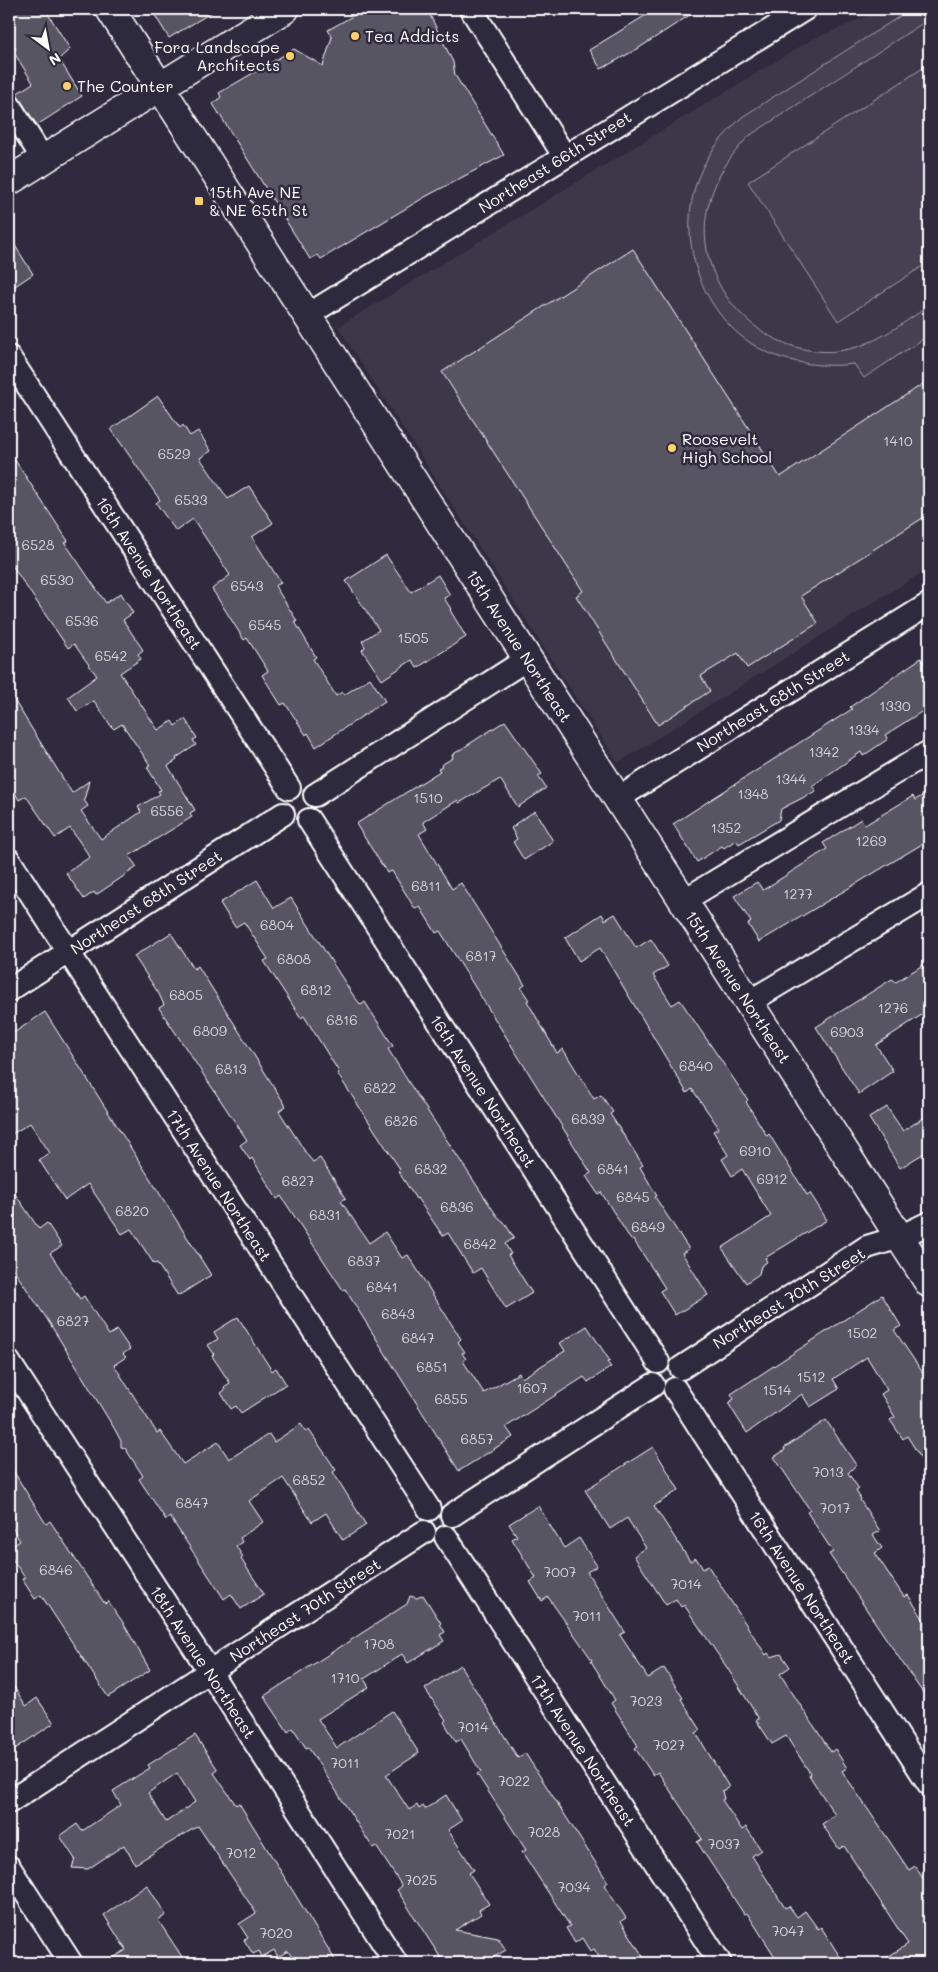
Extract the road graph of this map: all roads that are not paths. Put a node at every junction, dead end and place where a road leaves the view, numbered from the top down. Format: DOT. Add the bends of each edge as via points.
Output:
graph roads {
  1 [pos="110,9"];
  2 [pos="285,9"];
  3 [pos="471,9"];
  4 [pos="805,9"];
  5 [pos="159,85"];
  6 [pos="9,105"];
  7 [pos="564,157"];
  8 [pos="44,159"];
  9 [pos="9,181"];
  10 [pos="306,316"];
  11 [pos="9,357"];
  12 [pos="929,604"];
  13 [pos="527,659"];
  14 [pos="929,752"];
  15 [pos="289,788"];
  16 [pos="315,795"];
  17 [pos="618,799"];
  18 [pos="283,814"];
  19 [pos="309,820"];
  20 [pos="9,860"];
  21 [pos="929,894"];
  22 [pos="683,900"];
  23 [pos="68,952"];
  24 [pos="9,990"];
  25 [pos="749,1002"];
  26 [pos="929,1223"];
  27 [pos="900,1236"];
  28 [pos="929,1283"];
  29 [pos="9,1362"];
  30 [pos="658,1362"];
  31 [pos="681,1368"];
  32 [pos="664,1387"];
  33 [pos="429,1509"];
  34 [pos="452,1515"];
  35 [pos="424,1532"];
  36 [pos="446,1537"];
  37 [pos="210,1672"];
  38 [pos="929,1784"];
  39 [pos="9,1802"];
  40 [pos="9,1867"];
  41 [pos="71,1963"];
  42 [pos="396,1963"];
  43 [pos="720,1963"];
  1 -- 5 [label="main road, 15th Avenue Northeast"];
  2 -- 5 [label="main road"];
  3 -- 7 [label="street"];
  4 -- 7 [label="street, Northeast 66th Street"];
  5 -- 8 [label="main road"];
  5 -- 10 [label="main road, 15th Avenue Northeast"];
  6 -- 8 [label="street"];
  7 -- 10 [label="street, Northeast 66th Street"];
  8 -- 9 [label="main road"];
  10 -- 13 [label="main road, 15th Avenue Northeast"];
  11 -- 15 [label="street, 16th Avenue Northeast"];
  12 -- 17 [label="street, Northeast 68th Street"];
  13 -- 16 [label="street"];
  13 -- 17 [label="main road, 15th Avenue Northeast"];
  14 -- 22 [label="street"];
  15 -- 16 [label="street" via="305,786"];
  15 -- 18 [label="street" via="281,799"];
  16 -- 19 [label="street" via="317,810"];
  17 -- 22 [label="main road, 15th Avenue Northeast"];
  18 -- 19 [label="street" via="296,823"];
  18 -- 23 [label="street, Northeast 68th Street"];
  19 -- 30 [label="street, 16th Avenue Northeast"];
  20 -- 23 [label="street, 17th Avenue Northeast"];
  21 -- 25 [label="street"];
  22 -- 25 [label="main road, 15th Avenue Northeast"];
  23 -- 24 [label="street, Northeast 68th Street"];
  23 -- 33 [label="street, 17th Avenue Northeast"];
  25 -- 27 [label="main road, 15th Avenue Northeast"];
  26 -- 27 [label="street, Northeast 70th Street"];
  27 -- 28 [label="main road, 15th Avenue Northeast"];
  27 -- 31 [label="street, Northeast 70th Street" via="867,1247"];
  29 -- 37 [label="street, 18th Avenue Northeast"];
  30 -- 31 [label="street" via="670,1359"];
  30 -- 32 [label="street" via="651,1372"];
  31 -- 32 [label="street" via="682,1379"];
  32 -- 34 [label="street"];
  32 -- 38 [label="street, 16th Avenue Northeast"];
  33 -- 34 [label="street" via="441,1507"];
  33 -- 35 [label="street" via="422,1520"];
  34 -- 36 [label="street" via="454,1527"];
  35 -- 36 [label="street" via="437,1540"];
  35 -- 37 [label="street, Northeast 70th Street"];
  36 -- 43 [label="street, 17th Avenue Northeast"];
  37 -- 39 [label="street, Northeast 70th Street"];
  37 -- 42 [label="street, 18th Avenue Northeast"];
  40 -- 41 [label="street"];
}
